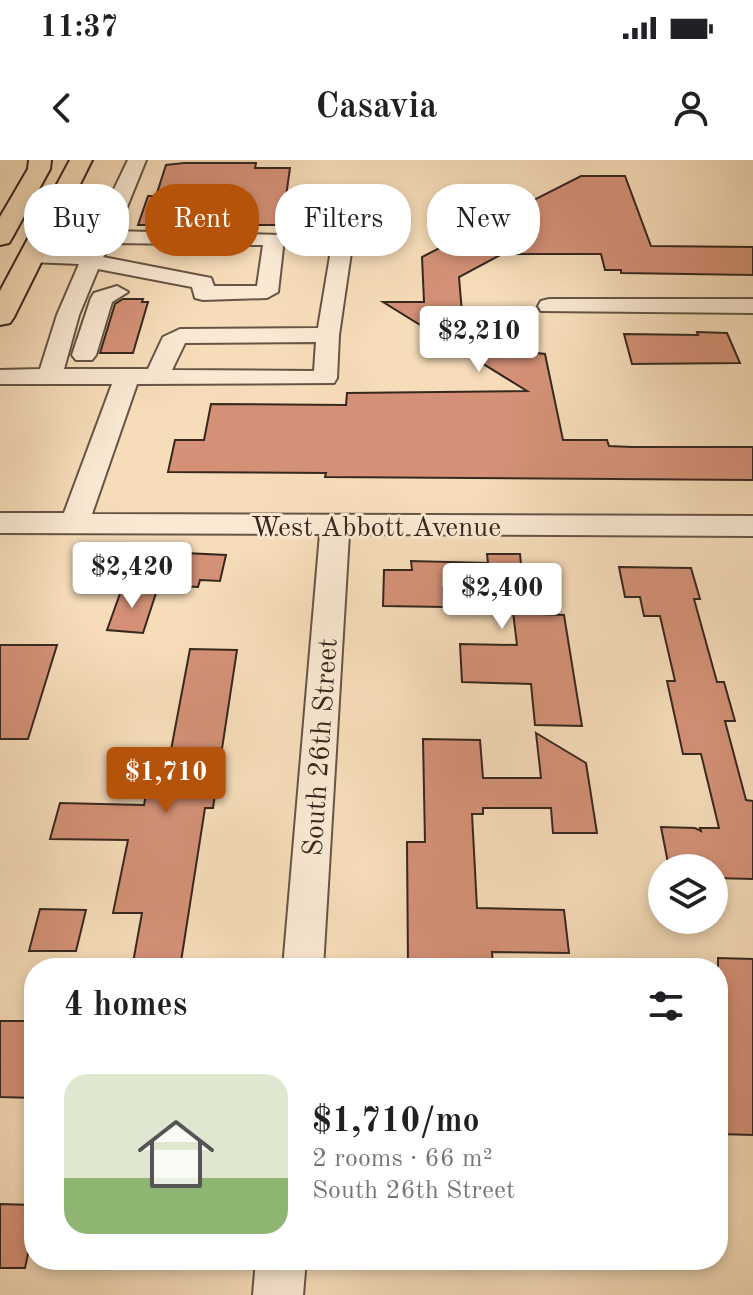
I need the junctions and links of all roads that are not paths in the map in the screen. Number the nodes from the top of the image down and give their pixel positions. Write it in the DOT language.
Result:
graph roads {
  1 [pos="40,160"];
  2 [pos="81,160"];
  3 [pos="137,160"];
  4 [pos="68,184"];
  5 [pos="127,184"];
  6 [pos="0,238"];
  7 [pos="145,239"];
  8 [pos="259,239"];
  9 [pos="31,256"];
  10 [pos="74,256"];
  11 [pos="151,256"];
  12 [pos="340,256"];
  13 [pos="91,261"];
  14 [pos="127,269"];
  15 [pos="117,292"];
  16 [pos="203,293"];
  17 [pos="549,306"];
  18 [pos="753,306"];
  19 [pos="0,317"];
  20 [pos="328,335"];
  21 [pos="84,355"];
  22 [pos="50,376"];
  23 [pos="0,377"];
  24 [pos="127,377"];
  25 [pos="157,377"];
  26 [pos="0,523"];
  27 [pos="74,524"];
  28 [pos="335,526"];
  29 [pos="752,529"];
  30 [pos="304,958"];
  31 [pos="280,1270"];
  32 [pos="278,1295"];
  1 -- 6 [label="main road"];
  2 -- 4 [label="main road"];
  3 -- 5 [label="street"];
  7 -- 13 [label="street"];
  8 -- 16 [label="street"];
  9 -- 19 [label="main road"];
  10 -- 13 [label="street"];
  11 -- 14 [label="street"];
  12 -- 20 [label="street"];
  13 -- 14 [label="street"];
  13 -- 22 [label="street"];
  14 -- 15 [label="street"];
  14 -- 16 [label="street"];
  15 -- 16 [label="street"];
  15 -- 21 [label="street"];
  17 -- 18 [label="street"];
  20 -- 25 [label="street"];
  20 -- 25 [label="street"];
  22 -- 23 [label="street"];
  22 -- 24 [label="street"];
  24 -- 25 [label="street"];
  24 -- 27 [label="street"];
  26 -- 27 [label="street, West Abbott Avenue"];
  27 -- 28 [label="street, West Abbott Avenue"];
  28 -- 29 [label="street, West Abbott Avenue"];
  28 -- 30 [label="street, South 26th Street"];
  31 -- 32 [label="street"];
}
